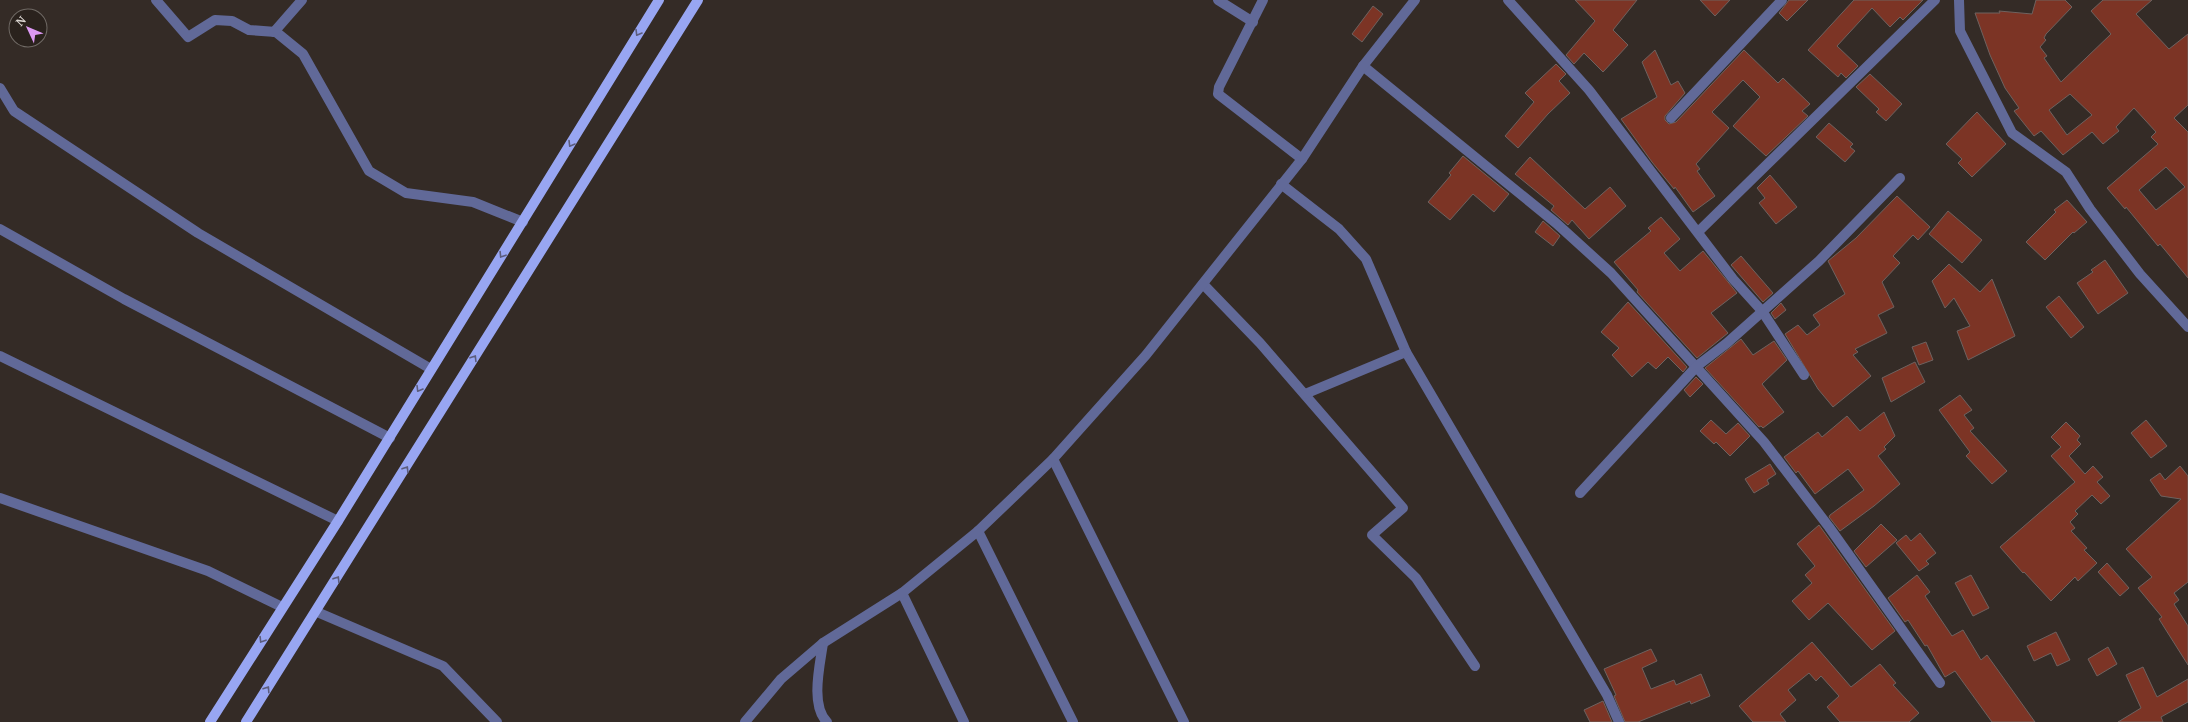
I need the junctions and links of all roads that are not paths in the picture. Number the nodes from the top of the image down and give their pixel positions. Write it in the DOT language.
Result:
graph roads {
  1 [pos="156,0"];
  2 [pos="302,0"];
  3 [pos="659,0"];
  4 [pos="698,0"];
  5 [pos="1218,0"];
  6 [pos="1264,0"];
  7 [pos="1415,0"];
  8 [pos="1508,0"];
  9 [pos="1782,0"];
  10 [pos="1934,0"];
  11 [pos="1959,0"];
  12 [pos="1253,22"];
  13 [pos="274,32"];
  14 [pos="1363,66"];
  15 [pos="0,88"];
  16 [pos="1671,118"];
  17 [pos="1302,159"];
  18 [pos="1900,178"];
  19 [pos="1282,184"];
  20 [pos="523,222"];
  21 [pos="0,229"];
  22 [pos="1698,232"];
  23 [pos="1203,284"];
  24 [pos="1762,311"];
  25 [pos="2188,327"];
  26 [pos="1406,352"];
  27 [pos="0,356"];
  28 [pos="1696,366"];
  29 [pos="431,369"];
  30 [pos="1804,375"];
  31 [pos="1305,394"];
  32 [pos="390,438"];
  33 [pos="1053,459"];
  34 [pos="1580,493"];
  35 [pos="0,498"];
  36 [pos="338,522"];
  37 [pos="978,531"];
  38 [pos="902,593"];
  39 [pos="282,607"];
  40 [pos="317,612"];
  41 [pos="823,643"];
  42 [pos="1475,666"];
  43 [pos="1940,683"];
  44 [pos="210,722"];
  45 [pos="246,722"];
  46 [pos="497,722"];
  47 [pos="745,722"];
  48 [pos="827,722"];
  49 [pos="964,722"];
  50 [pos="1074,722"];
  51 [pos="1184,722"];
  52 [pos="1619,722"];
  1 -- 13 [label="street"];
  2 -- 13 [label="street"];
  3 -- 20 [label="main road, one-way"];
  40 -- 4 [label="main road, one-way"];
  5 -- 12 [label="street"];
  6 -- 12 [label="street"];
  7 -- 14 [label="street"];
  8 -- 22 [label="street"];
  9 -- 16 [label="street"];
  10 -- 22 [label="street"];
  11 -- 25 [label="street"];
  12 -- 17 [label="street"];
  13 -- 20 [label="street"];
  14 -- 17 [label="street"];
  14 -- 28 [label="street"];
  15 -- 29 [label="street"];
  17 -- 19 [label="street"];
  18 -- 24 [label="street"];
  19 -- 23 [label="street"];
  19 -- 26 [label="street"];
  20 -- 29 [label="main road, one-way"];
  21 -- 32 [label="street"];
  22 -- 24 [label="street"];
  23 -- 31 [label="street"];
  23 -- 33 [label="street"];
  24 -- 28 [label="street"];
  24 -- 30 [label="street"];
  26 -- 31 [label="street"];
  26 -- 52 [label="street"];
  27 -- 36 [label="street"];
  28 -- 34 [label="street"];
  28 -- 43 [label="street"];
  29 -- 32 [label="main road, one-way"];
  31 -- 42 [label="street"];
  32 -- 36 [label="main road"];
  33 -- 37 [label="street"];
  33 -- 51 [label="street"];
  35 -- 39 [label="street"];
  36 -- 39 [label="main road"];
  37 -- 38 [label="street"];
  37 -- 50 [label="street"];
  38 -- 41 [label="street"];
  38 -- 49 [label="street"];
  39 -- 44 [label="main road, one-way"];
  45 -- 40 [label="main road, one-way"];
  40 -- 46 [label="street"];
  41 -- 47 [label="street"];
  41 -- 48 [label="street"];
}
